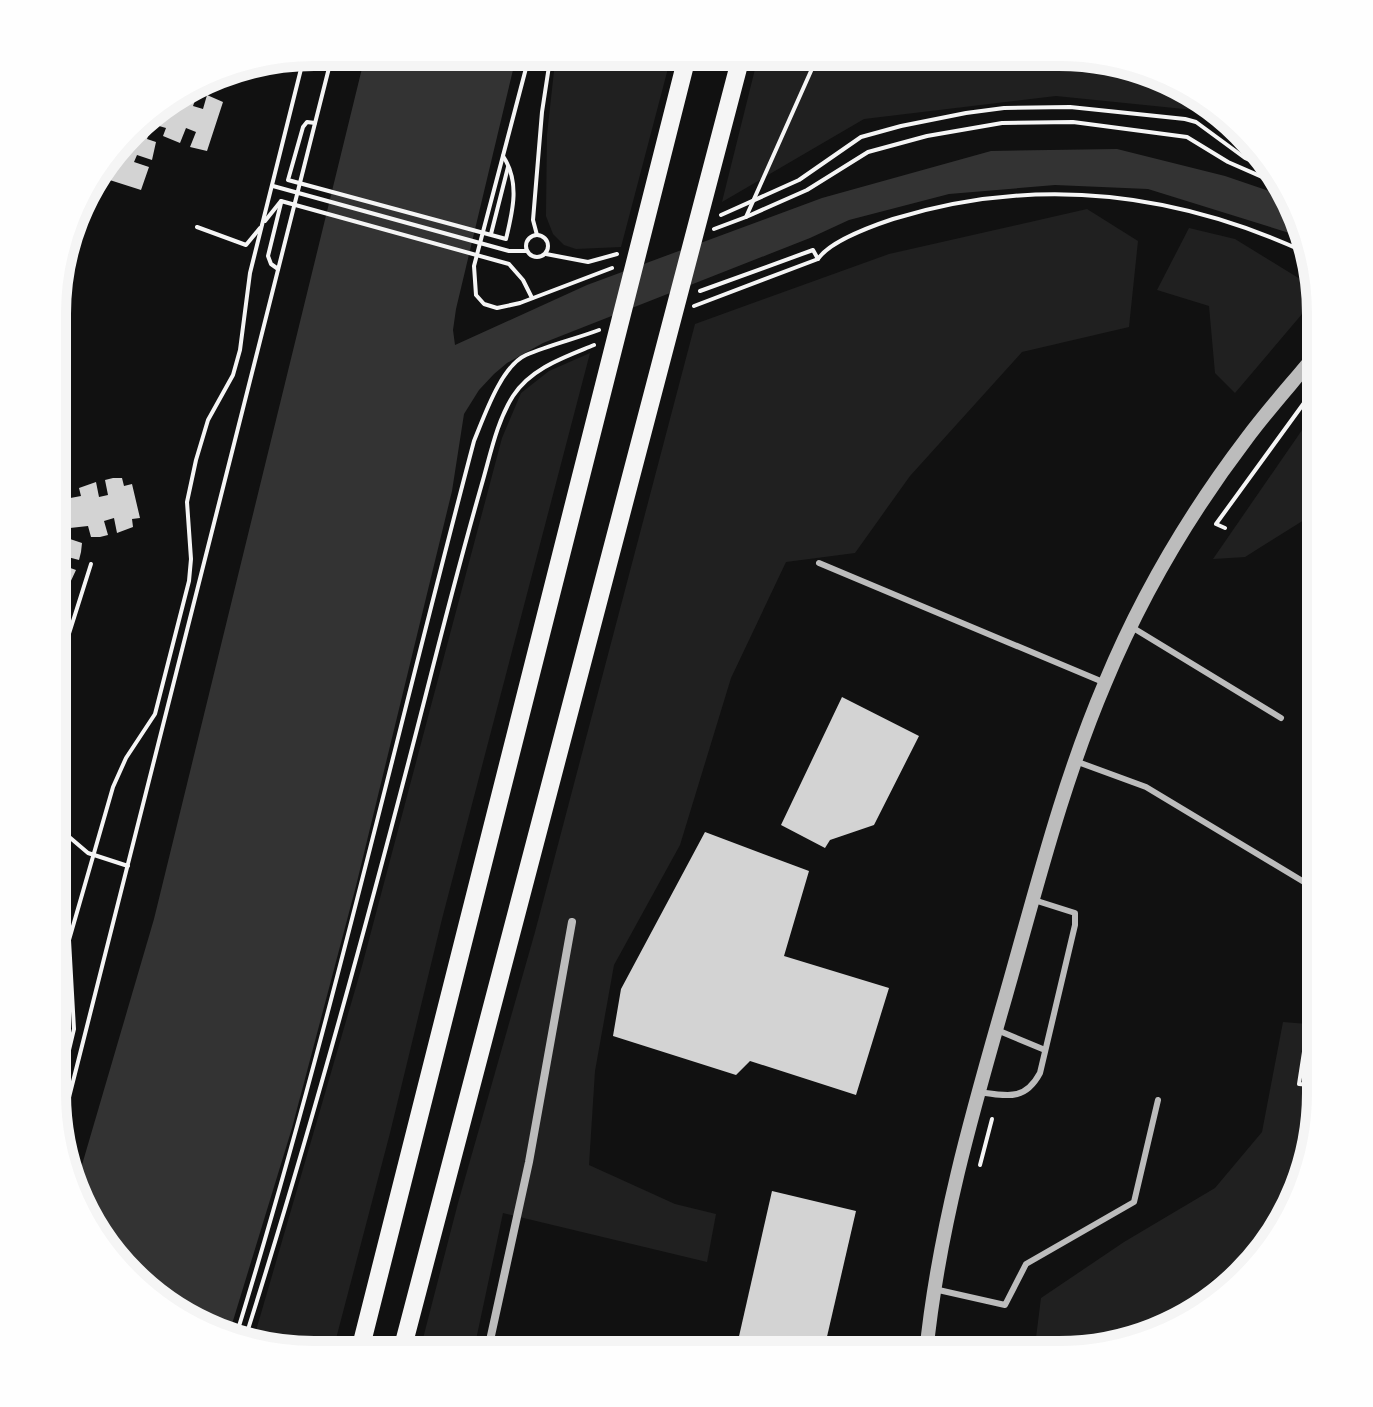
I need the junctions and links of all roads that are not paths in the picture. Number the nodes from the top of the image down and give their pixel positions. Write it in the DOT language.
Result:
graph roads {
  1 [pos="685,66"];
  2 [pos="739,66"];
  3 [pos="1306,366"];
  4 [pos="819,563"];
  5 [pos="1130,626"];
  6 [pos="1105,683"];
  7 [pos="1281,718"];
  8 [pos="1075,761"];
  9 [pos="1306,883"];
  10 [pos="1034,900"];
  11 [pos="572,922"];
  12 [pos="996,1029"];
  13 [pos="1045,1050"];
  14 [pos="979,1092"];
  15 [pos="1158,1100"];
  16 [pos="934,1289"];
  17 [pos="362,1340"];
  18 [pos="405,1340"];
  19 [pos="490,1340"];
  20 [pos="928,1340"];
  1 -- 17 [label="main road"];
  2 -- 18 [label="main road"];
  3 -- 5 [label="street"];
  4 -- 6 [label="lane"];
  5 -- 6 [label="street"];
  5 -- 7 [label="lane"];
  6 -- 8 [label="street"];
  8 -- 9 [label="lane"];
  8 -- 10 [label="street"];
  10 -- 12 [label="street"];
  10 -- 13 [label="lane"];
  11 -- 19 [label="street"];
  12 -- 13 [label="lane"];
  12 -- 14 [label="street"];
  13 -- 14 [label="lane"];
  14 -- 16 [label="street"];
  15 -- 16 [label="lane"];
  16 -- 20 [label="street"];
}
